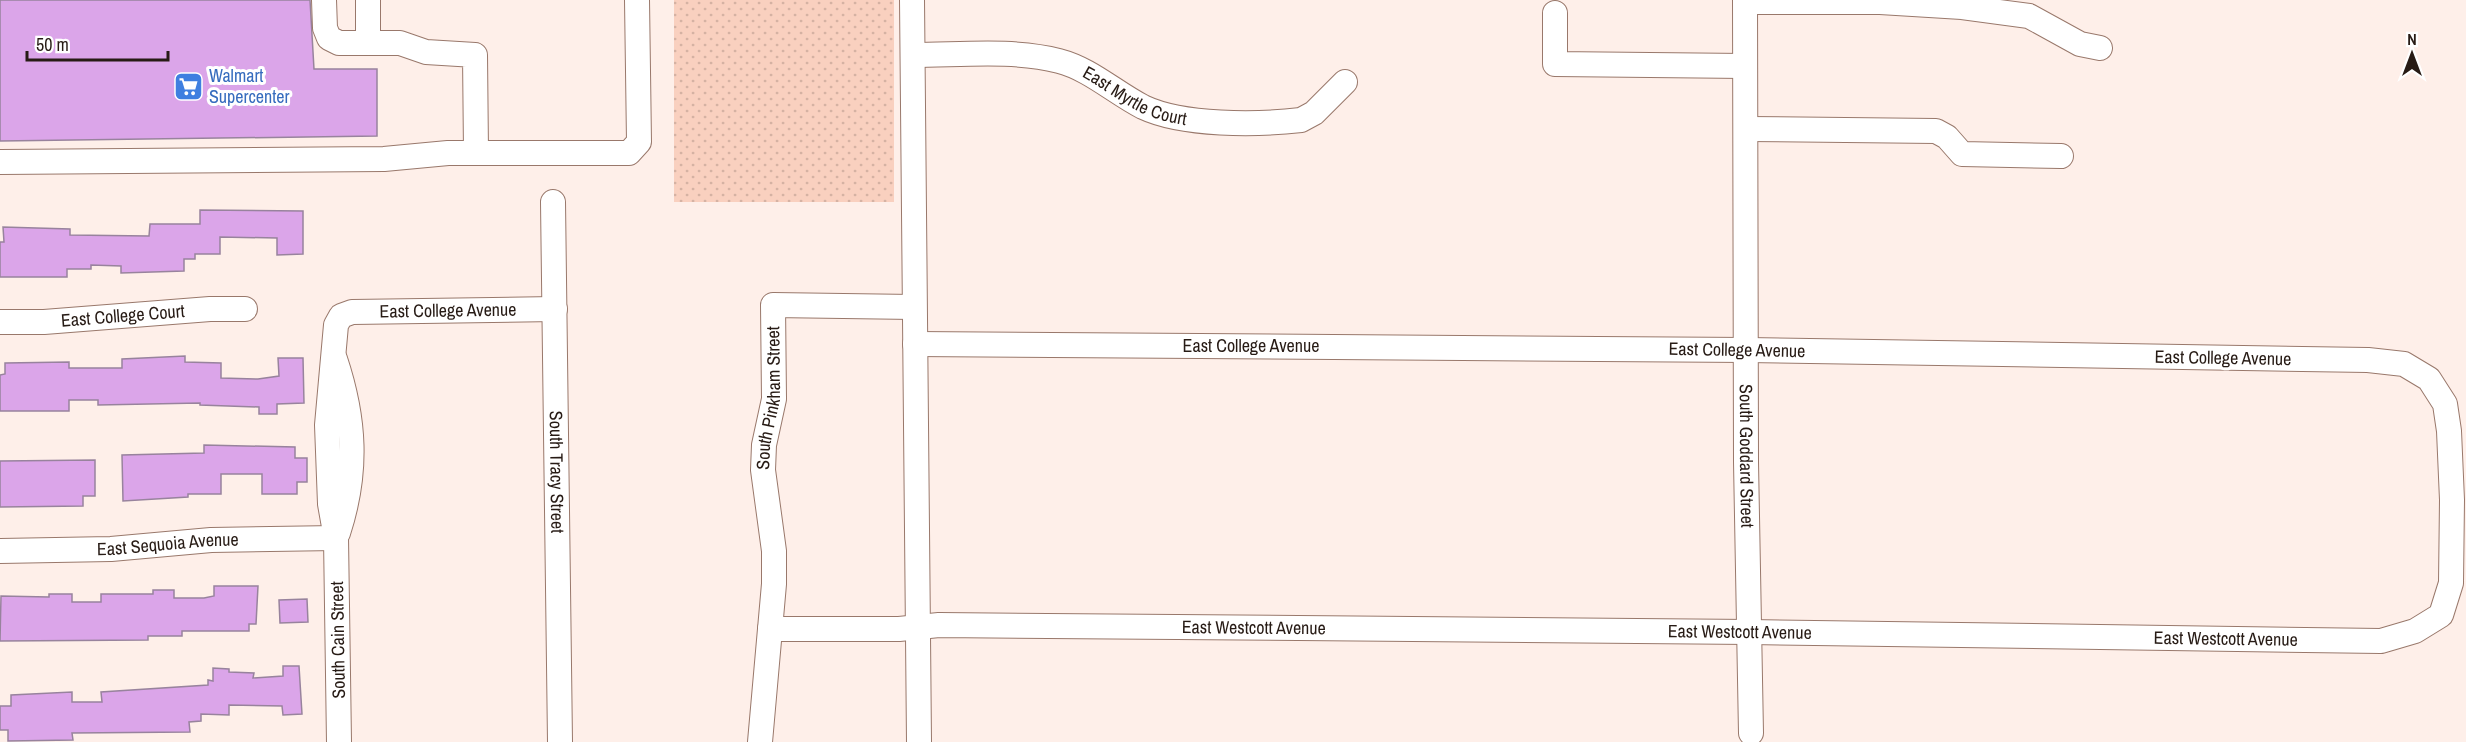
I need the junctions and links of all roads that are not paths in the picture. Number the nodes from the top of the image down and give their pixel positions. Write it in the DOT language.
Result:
graph roads {
  1 [pos="324,0"];
  2 [pos="368,0"];
  3 [pos="638,0"];
  4 [pos="912,0"];
  5 [pos="1745,1"];
  6 [pos="1555,13"];
  7 [pos="368,43"];
  8 [pos="2100,48"];
  9 [pos="913,55"];
  10 [pos="1745,66"];
  11 [pos="1346,82"];
  12 [pos="1746,129"];
  13 [pos="476,152"];
  14 [pos="2061,156"];
  15 [pos="0,162"];
  16 [pos="553,202"];
  17 [pos="914,307"];
  18 [pos="246,309"];
  19 [pos="555,309"];
  20 [pos="341,316"];
  21 [pos="0,322"];
  22 [pos="915,344"];
  23 [pos="1747,350"];
  24 [pos="2459,500"];
  25 [pos="336,538"];
  26 [pos="0,551"];
  27 [pos="918,627"];
  28 [pos="770,629"];
  29 [pos="1750,632"];
  30 [pos="1751,733"];
  31 [pos="339,742"];
  32 [pos="561,742"];
  33 [pos="760,742"];
  34 [pos="918,742"];
  1 -- 7 [label="street"];
  2 -- 7 [label="street"];
  3 -- 13 [label="street"];
  4 -- 9 [label="street"];
  5 -- 8 [label="street"];
  5 -- 10 [label="street, South Goddard Street"];
  6 -- 10 [label="street"];
  7 -- 13 [label="street"];
  9 -- 11 [label="street, East Myrtle Court"];
  9 -- 17 [label="street"];
  10 -- 12 [label="street, South Goddard Street"];
  12 -- 14 [label="street"];
  12 -- 23 [label="street, South Goddard Street"];
  13 -- 15 [label="street"];
  16 -- 19 [label="street, South Tracy Street"];
  17 -- 22 [label="street"];
  17 -- 28 [label="street, South Pinkham Street"];
  18 -- 21 [label="street, East College Court"];
  19 -- 20 [label="street, East College Avenue"];
  19 -- 32 [label="street, South Tracy Street"];
  20 -- 25 [label="street, South Cain Street"];
  22 -- 23 [label="street, East College Avenue"];
  22 -- 27 [label="street"];
  23 -- 24 [label="street, East College Avenue"];
  23 -- 29 [label="street, South Goddard Street"];
  24 -- 29 [label="street, East Westcott Avenue"];
  25 -- 26 [label="street, East Sequoia Avenue"];
  25 -- 31 [label="street, South Cain Street"];
  27 -- 28 [label="street"];
  27 -- 29 [label="street, East Westcott Avenue"];
  27 -- 34 [label="street"];
  28 -- 33 [label="street, South Pinkham Street"];
  29 -- 30 [label="street, South Goddard Street"];
}
